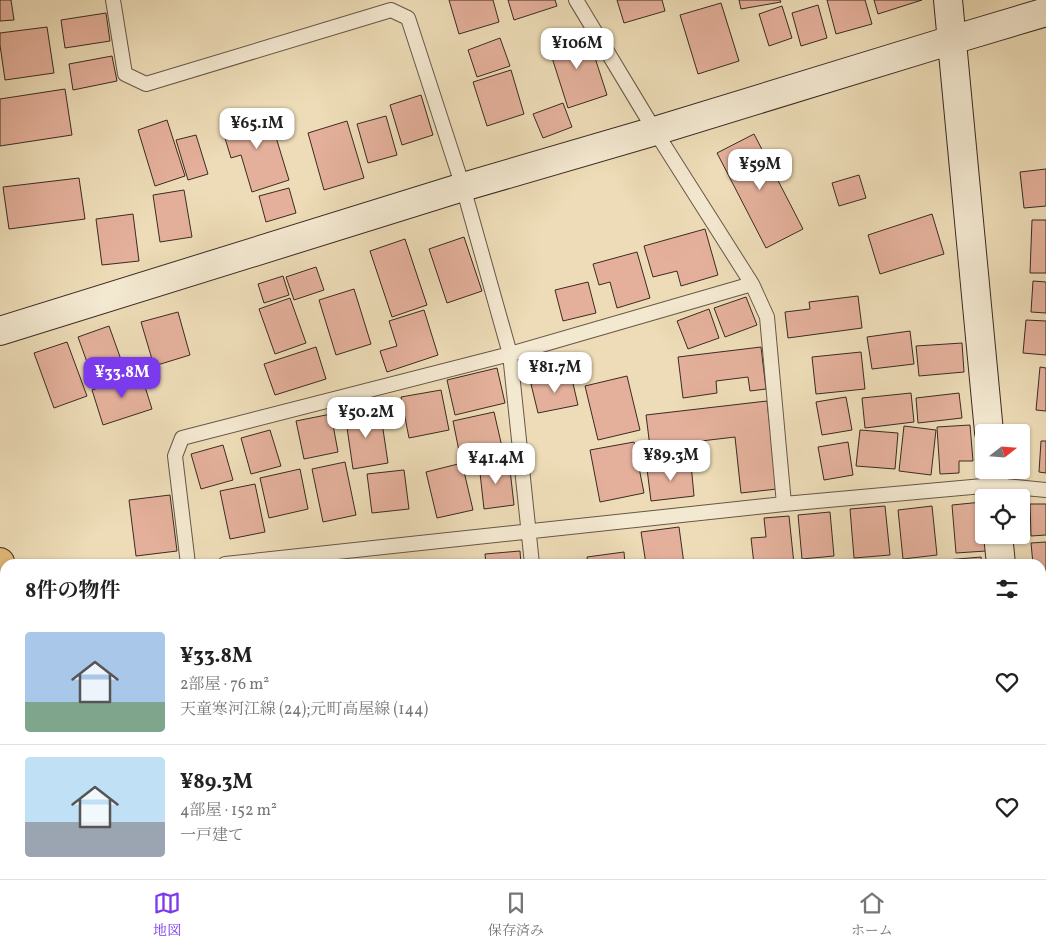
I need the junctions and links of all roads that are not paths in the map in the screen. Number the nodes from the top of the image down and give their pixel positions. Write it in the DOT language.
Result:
graph roads {
  1 [pos="114,0"];
  2 [pos="576,0"];
  3 [pos="948,0"];
  4 [pos="1046,12"];
  5 [pos="952,40"];
  6 [pos="655,131"];
  7 [pos="463,187"];
  8 [pos="752,284"];
  9 [pos="0,331"];
  10 [pos="510,354"];
  11 [pos="988,424"];
  12 [pos="994,484"];
  13 [pos="1046,490"];
  14 [pos="784,504"];
  15 [pos="530,532"];
  16 [pos="999,544"];
  17 [pos="187,559"];
  18 [pos="273,559"];
  19 [pos="532,559"];
  20 [pos="1000,559"];
  1 -- 7 [label="lane"];
  2 -- 6 [label="lane"];
  3 -- 5 [label="street"];
  4 -- 5 [label="street"];
  5 -- 6 [label="street"];
  5 -- 11 [label="street"];
  6 -- 7 [label="street"];
  6 -- 8 [label="lane"];
  7 -- 9 [label="street"];
  7 -- 10 [label="lane"];
  8 -- 10 [label="lane"];
  8 -- 14 [label="lane"];
  10 -- 15 [label="lane"];
  10 -- 17 [label="lane"];
  12 -- 13 [label="lane"];
  12 -- 14 [label="lane"];
  14 -- 15 [label="lane"];
  15 -- 18 [label="lane"];
  15 -- 19 [label="lane"];
  16 -- 20 [label="street"];
}
